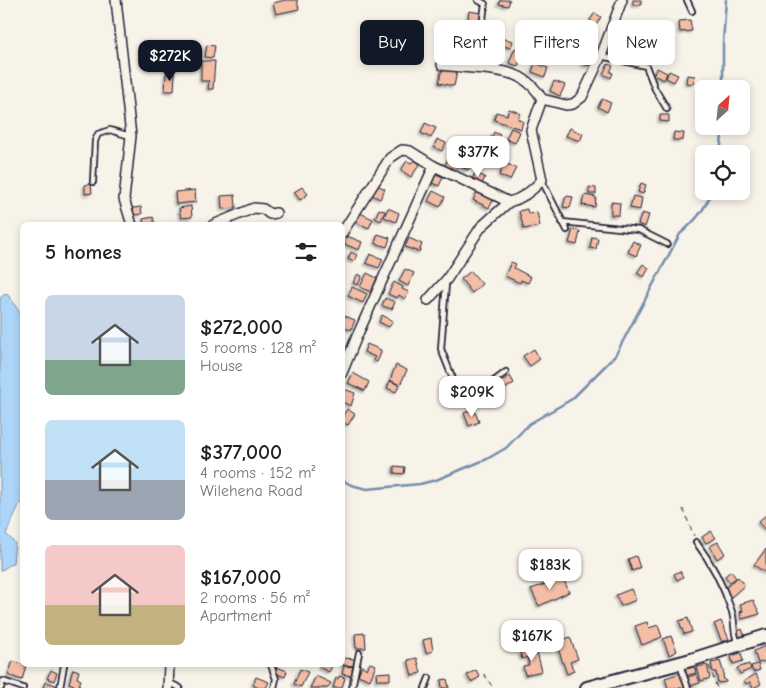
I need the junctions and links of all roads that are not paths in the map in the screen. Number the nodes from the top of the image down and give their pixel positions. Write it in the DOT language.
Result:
graph roads {
  1 [pos="116,0"];
  2 [pos="478,0"];
  3 [pos="622,0"];
  4 [pos="687,0"];
  5 [pos="692,11"];
  6 [pos="601,56"];
  7 [pos="442,65"];
  8 [pos="503,72"];
  9 [pos="542,99"];
  10 [pos="667,109"];
  11 [pos="131,136"];
  12 [pos="434,166"];
  13 [pos="542,180"];
  14 [pos="93,182"];
  15 [pos="509,202"];
  16 [pos="276,212"];
  17 [pos="131,222"];
  18 [pos="220,222"];
  19 [pos="562,222"];
  20 [pos="345,229"];
  21 [pos="566,230"];
  22 [pos="667,244"];
  23 [pos="446,279"];
  24 [pos="428,300"];
  25 [pos="345,366"];
  26 [pos="506,372"];
  27 [pos="696,542"];
  28 [pos="766,637"];
  29 [pos="739,645"];
  30 [pos="360,653"];
  31 [pos="679,664"];
  32 [pos="64,667"];
  33 [pos="169,667"];
  34 [pos="272,667"];
  35 [pos="429,678"];
  36 [pos="168,685"];
  37 [pos="1,688"];
  38 [pos="23,688"];
  39 [pos="60,688"];
  40 [pos="180,688"];
  41 [pos="274,688"];
  42 [pos="352,688"];
  43 [pos="425,688"];
  44 [pos="587,688"];
  45 [pos="688,688"];
  1 -- 11 [label="street"];
  2 -- 8 [label="lane"];
  3 -- 6 [label="street"];
  4 -- 5 [label="lane"];
  6 -- 9 [label="street"];
  6 -- 10 [label="lane"];
  7 -- 8 [label="street"];
  8 -- 9 [label="street"];
  9 -- 13 [label="street"];
  11 -- 14 [label="lane"];
  11 -- 17 [label="street"];
  12 -- 15 [label="street"];
  12 -- 20 [label="street"];
  12 -- 25 [label="street"];
  13 -- 15 [label="street"];
  13 -- 19 [label="lane"];
  15 -- 23 [label="street"];
  16 -- 18 [label="street"];
  19 -- 21 [label="lane"];
  19 -- 22 [label="lane"];
  23 -- 24 [label="street"];
  23 -- 26 [label="lane"];
  27 -- 29 [label="lane"];
  28 -- 29 [label="main road"];
  29 -- 31 [label="main road"];
  30 -- 42 [label="lane"];
  31 -- 44 [label="main road"];
  31 -- 45 [label="lane"];
  32 -- 39 [label="lane"];
  33 -- 36 [label="street"];
  34 -- 41 [label="lane"];
  35 -- 43 [label="lane"];
  36 -- 40 [label="lane"];
  37 -- 38 [label="lane"];
}
